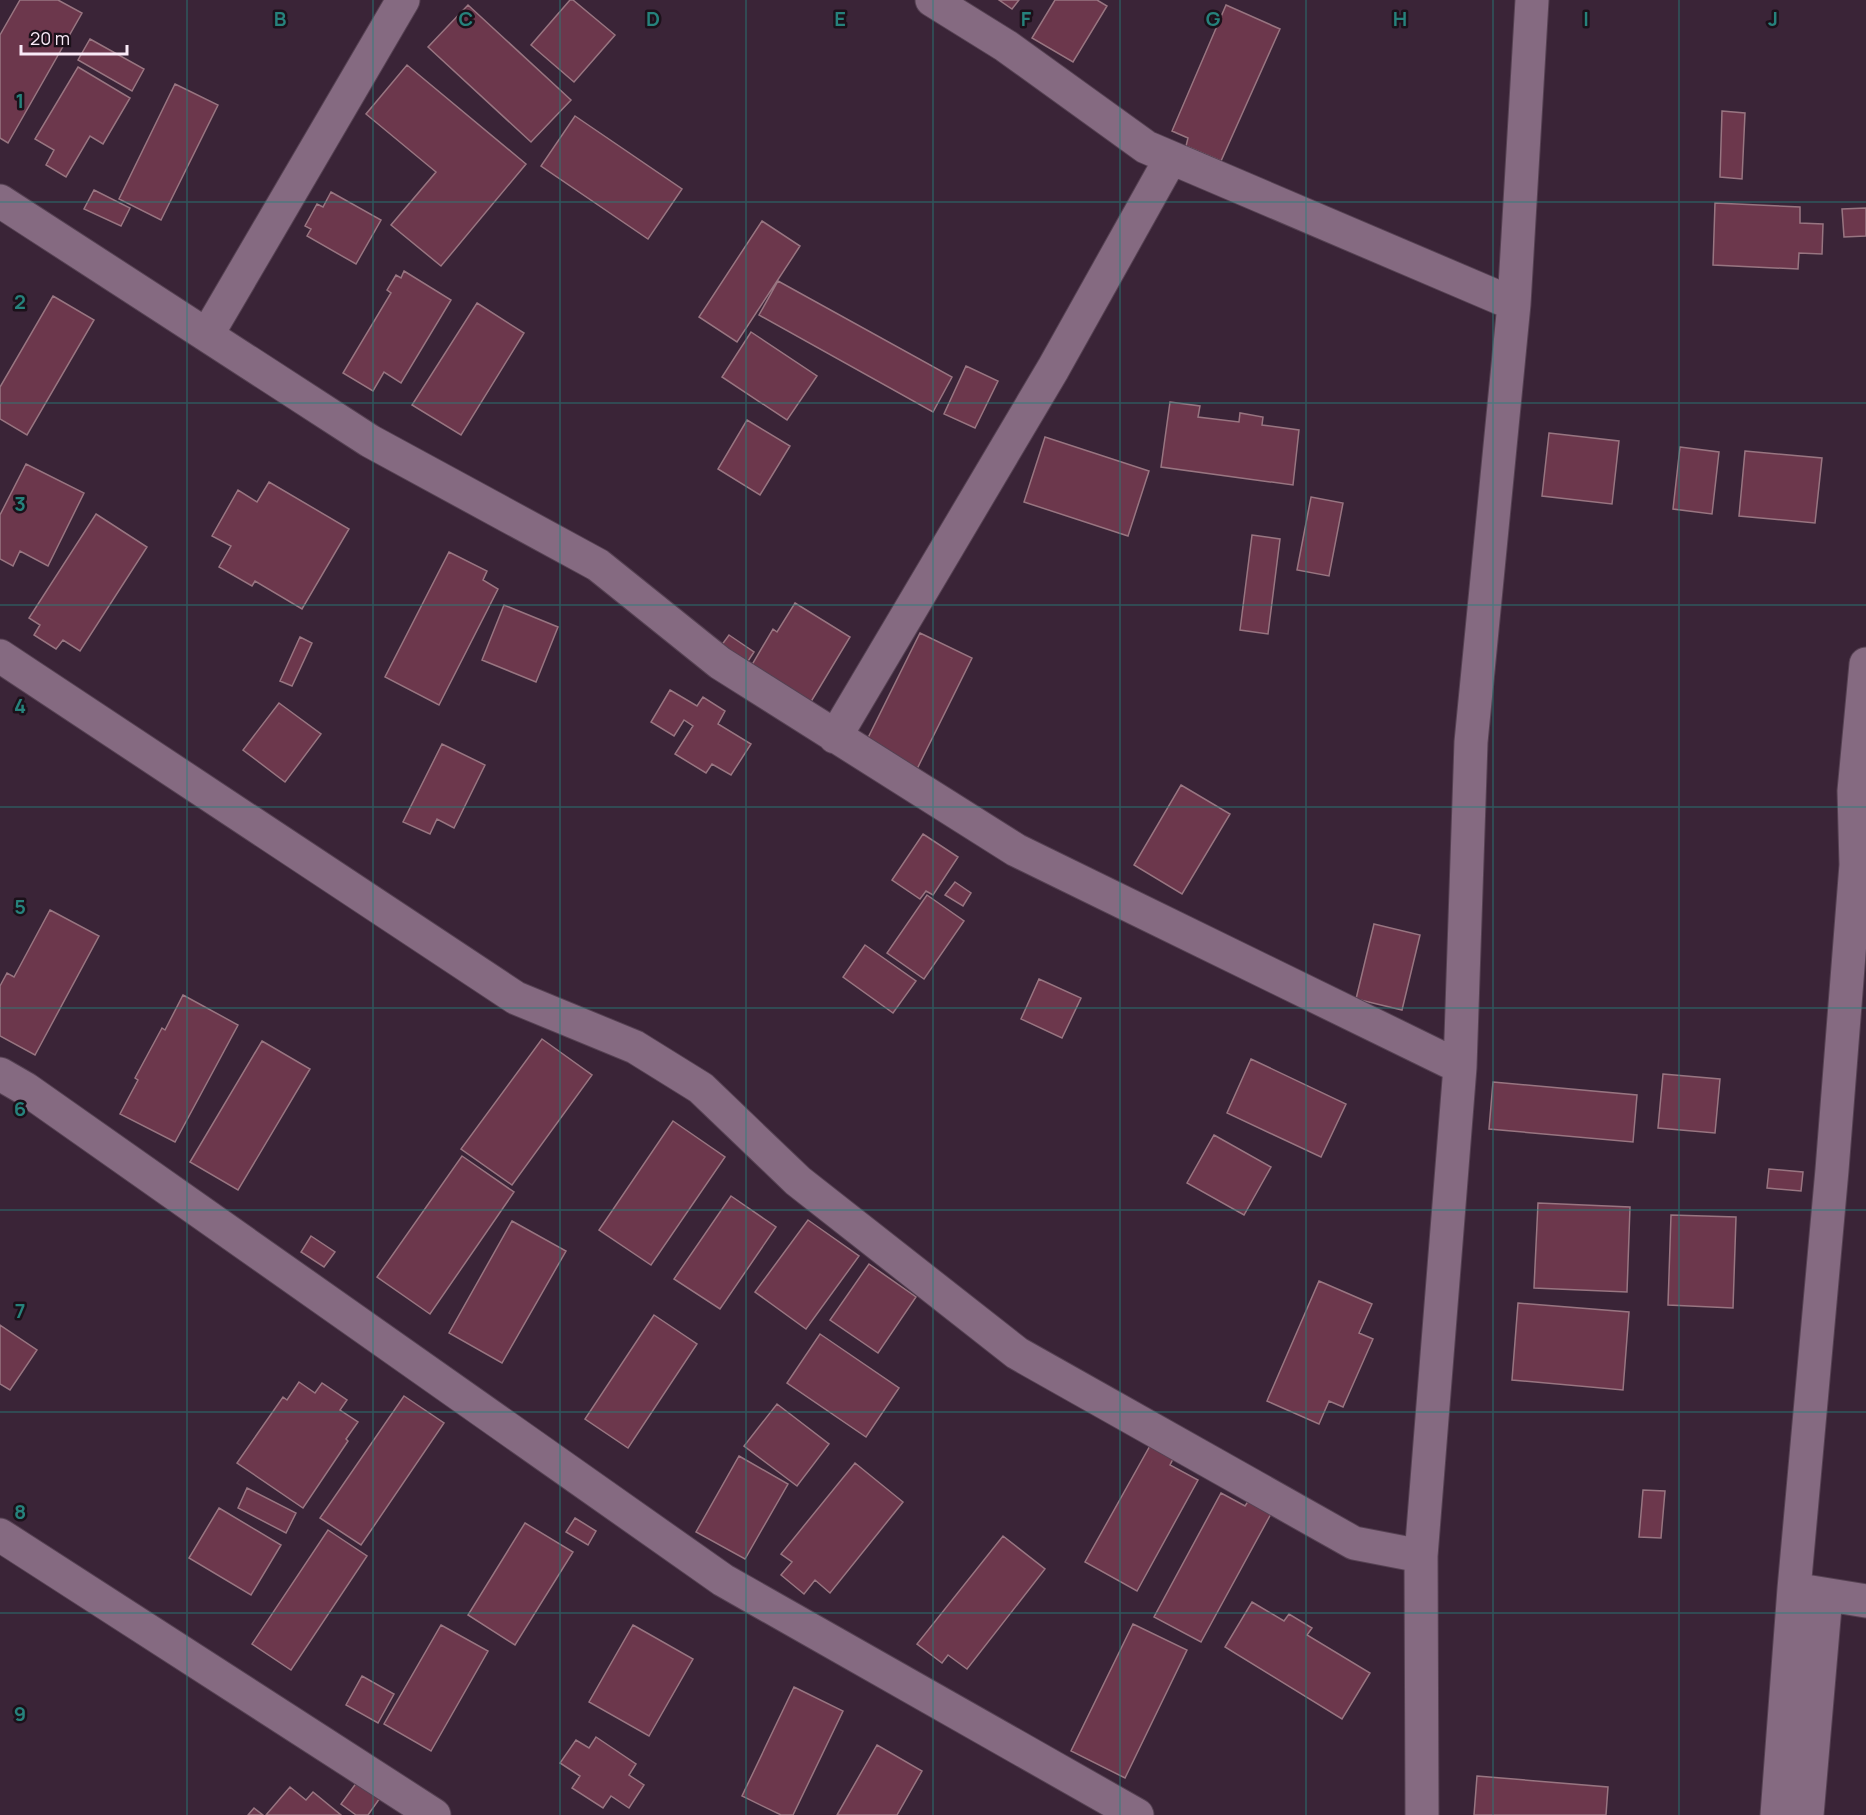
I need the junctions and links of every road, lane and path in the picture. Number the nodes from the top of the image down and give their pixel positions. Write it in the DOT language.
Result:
graph roads {
  1 [pos="403,0"];
  2 [pos="932,0"];
  3 [pos="1532,0"];
  4 [pos="1171,158"];
  5 [pos="0,201"];
  6 [pos="1514,304"];
  7 [pos="207,335"];
  8 [pos="0,656"];
  9 [pos="1866,664"];
  10 [pos="835,737"];
  11 [pos="1861,866"];
  12 [pos="1460,1067"];
  13 [pos="0,1074"];
  14 [pos="0,1535"];
  15 [pos="1421,1556"];
  16 [pos="1794,1589"];
  17 [pos="1826,1594"];
  18 [pos="1866,1601"];
  19 [pos="434,1815"];
  20 [pos="1137,1815"];
  21 [pos="1422,1815"];
  22 [pos="1777,1815"];
  23 [pos="1806,1815"];
  1 -- 7 [label="street"];
  2 -- 4 [label="street"];
  3 -- 6 [label="street"];
  4 -- 6 [label="street"];
  4 -- 10 [label="street"];
  5 -- 7 [label="street"];
  6 -- 12 [label="street"];
  7 -- 10 [label="street"];
  8 -- 15 [label="street"];
  9 -- 11 [label="street"];
  10 -- 12 [label="street"];
  11 -- 16 [label="street"];
  12 -- 15 [label="street"];
  13 -- 20 [label="street"];
  14 -- 19 [label="street"];
  15 -- 21 [label="street"];
  16 -- 17 [label="street"];
  16 -- 22 [label="street"];
  17 -- 18 [label="street"];
  17 -- 23 [label="street"];
}
